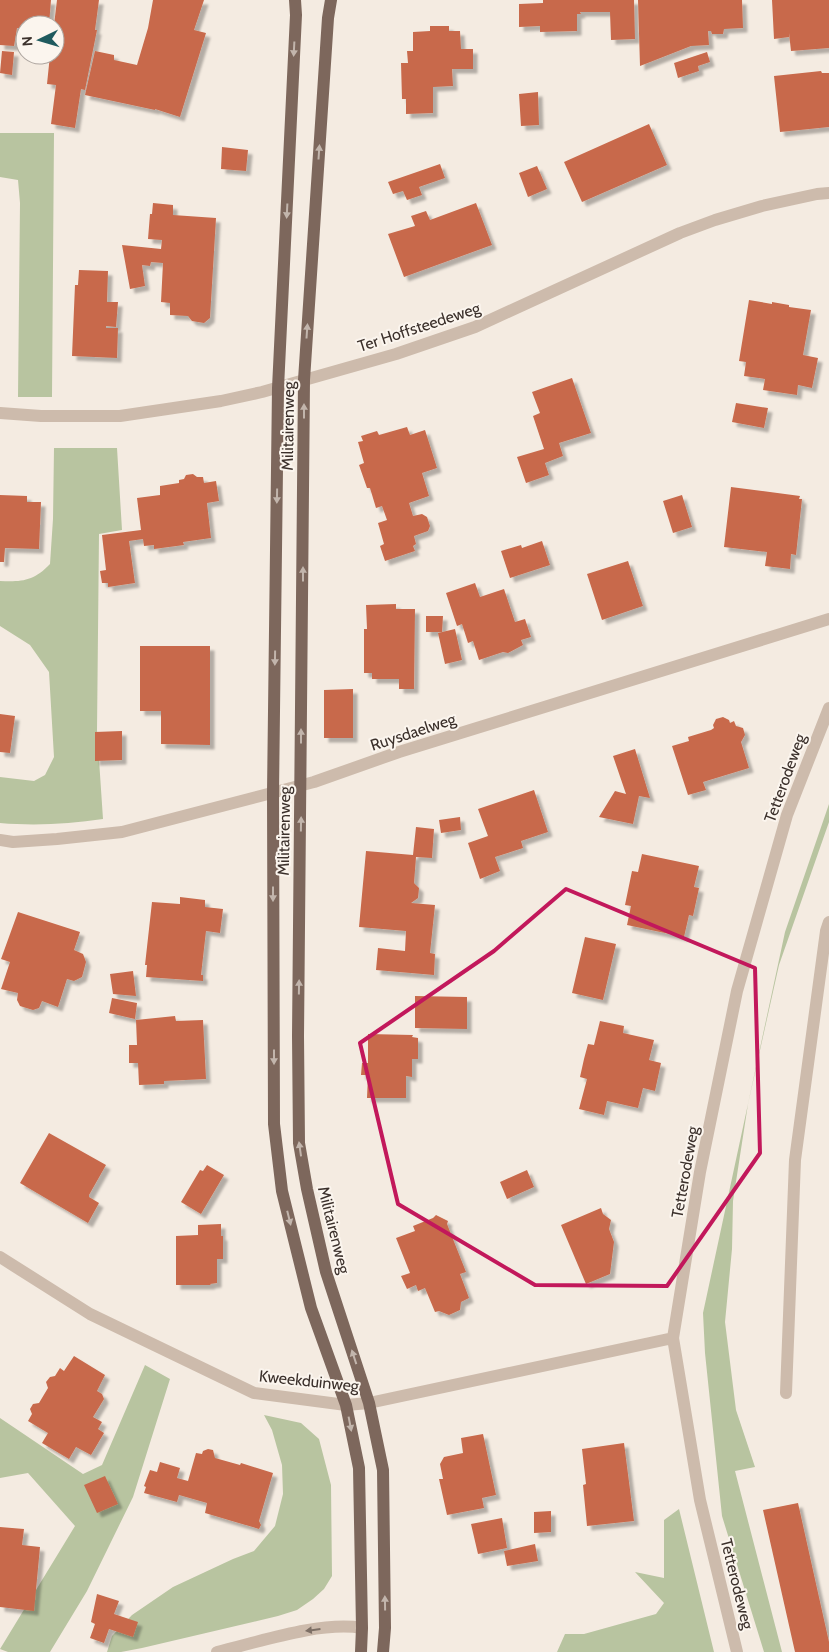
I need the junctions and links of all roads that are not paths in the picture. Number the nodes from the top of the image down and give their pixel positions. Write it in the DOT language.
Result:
graph roads {
  1 [pos="295,0"];
  2 [pos="331,0"];
  3 [pos="829,193"];
  4 [pos="304,380"];
  5 [pos="278,388"];
  6 [pos="0,413"];
  7 [pos="829,619"];
  8 [pos="829,708"];
  9 [pos="301,785"];
  10 [pos="273,793"];
  11 [pos="0,840"];
  12 [pos="829,922"];
  13 [pos="0,1257"];
  14 [pos="673,1338"];
  15 [pos="786,1393"];
  16 [pos="369,1403"];
  17 [pos="346,1405"];
  18 [pos="362,1628"];
  19 [pos="217,1652"];
  20 [pos="361,1652"];
  21 [pos="383,1652"];
  22 [pos="737,1652"];
  1 -- 5 [label="main road, Militairenweg, one-way"];
  4 -- 2 [label="main road, Militairenweg, one-way"];
  3 -- 4 [label="street, Ter Hoffsteedeweg"];
  4 -- 5 [label="street, Ter Hoffsteedeweg"];
  9 -- 4 [label="main road, Militairenweg, one-way"];
  5 -- 6 [label="street, Ter Hoffsteedeweg"];
  5 -- 10 [label="main road, Militairenweg, one-way"];
  7 -- 9 [label="street, Ruysdaelweg"];
  8 -- 14 [label="street, Tetterodeweg"];
  9 -- 10 [label="street, Ruysdaelweg"];
  16 -- 9 [label="main road, Militairenweg, one-way"];
  10 -- 11 [label="street, Ruysdaelweg"];
  10 -- 17 [label="main road, Militairenweg, one-way"];
  12 -- 15 [label="street"];
  13 -- 17 [label="street, Kweekduinweg"];
  14 -- 16 [label="street, Kweekduinweg"];
  14 -- 22 [label="street, Tetterodeweg"];
  16 -- 17 [label="street, Kweekduinweg"];
  21 -- 16 [label="main road, Militairenweg, one-way"];
  17 -- 18 [label="main road, Militairenweg, one-way"];
  18 -- 19 [label="street, one-way"];
  18 -- 20 [label="main road, Militairenweg"];
}
